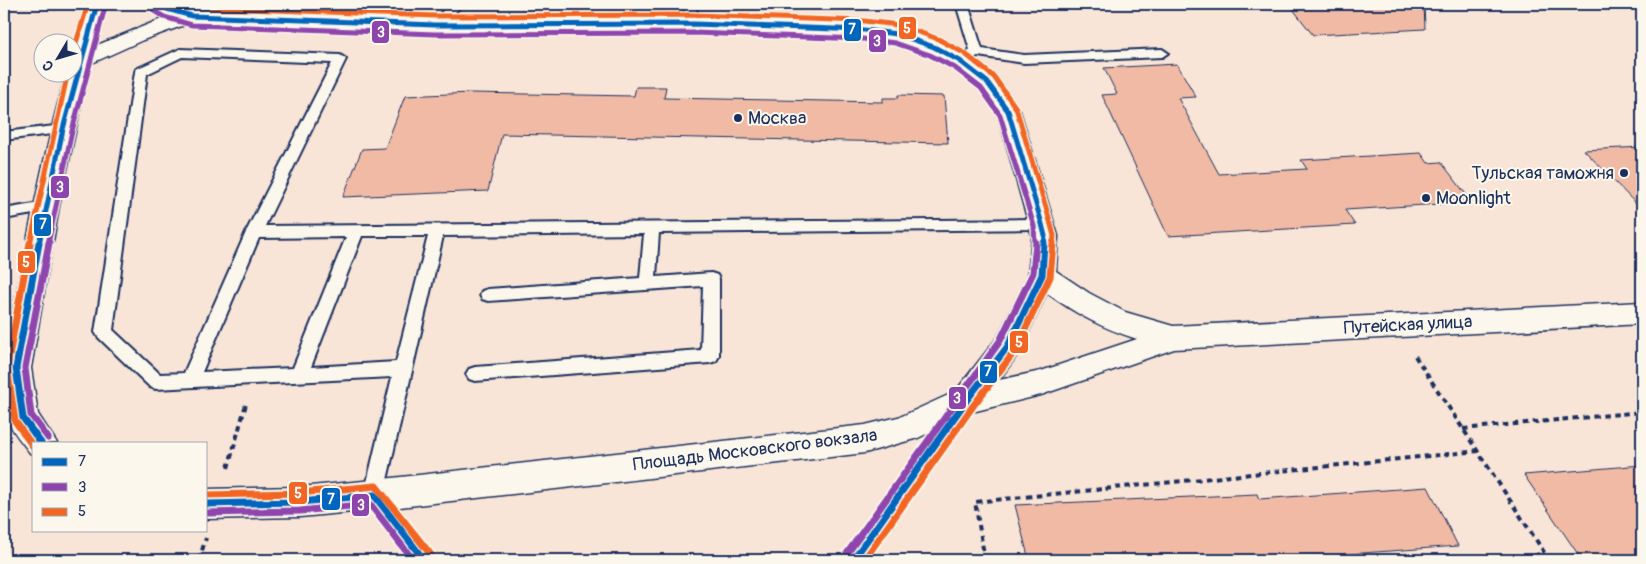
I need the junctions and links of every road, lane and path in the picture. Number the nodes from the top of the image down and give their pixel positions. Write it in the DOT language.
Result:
graph roads {
  1 [pos="97,4"];
  2 [pos="159,4"];
  3 [pos="457,4"];
  4 [pos="962,4"];
  5 [pos="692,14"];
  6 [pos="192,16"];
  7 [pos="435,25"];
  8 [pos="82,54"];
  9 [pos="1162,54"];
  10 [pos="968,56"];
  11 [pos="82,60"];
  12 [pos="75,82"];
  13 [pos="64,129"];
  14 [pos="4,136"];
  15 [pos="46,207"];
  16 [pos="4,214"];
  17 [pos="1042,224"];
  18 [pos="652,228"];
  19 [pos="437,230"];
  20 [pos="356,231"];
  21 [pos="254,232"];
  22 [pos="1042,275"];
  23 [pos="648,282"];
  24 [pos="488,295"];
  25 [pos="1642,313"];
  26 [pos="1394,325"];
  27 [pos="1173,338"];
  28 [pos="403,370"];
  29 [pos="475,374"];
  30 [pos="299,375"];
  31 [pos="190,380"];
  32 [pos="966,401"];
  33 [pos="1642,412"];
  34 [pos="1463,429"];
  35 [pos="40,442"];
  36 [pos="1478,451"];
  37 [pos="374,495"];
  38 [pos="208,504"];
  39 [pos="1544,552"];
  40 [pos="424,560"];
  41 [pos="853,560"];
  42 [pos="985,560"];
  43 [pos="1525,560"];
  44 [pos="1553,560"];
  1 -- 8 [label="street"];
  2 -- 6 [label="street"];
  3 -- 7 [label="lane"];
  4 -- 10 [label="lane"];
  5 -- 7 [label="street"];
  5 -- 10 [label="street"];
  6 -- 7 [label="street"];
  6 -- 11 [label="street"];
  9 -- 10 [label="lane"];
  10 -- 17 [label="street"];
  12 -- 13 [label="street"];
  13 -- 14 [label="lane"];
  13 -- 15 [label="street"];
  15 -- 16 [label="lane"];
  15 -- 35 [label="street"];
  17 -- 18 [label="lane"];
  17 -- 22 [label="street"];
  18 -- 19 [label="lane"];
  18 -- 23 [label="lane"];
  19 -- 20 [label="lane"];
  19 -- 28 [label="lane"];
  20 -- 21 [label="lane"];
  20 -- 30 [label="lane"];
  21 -- 31 [label="lane"];
  21 -- 31 [label="lane"];
  22 -- 27 [label="street"];
  22 -- 32 [label="street"];
  23 -- 24 [label="lane"];
  23 -- 29 [label="lane"];
  25 -- 26 [label="street, Путейская улица"];
  26 -- 27 [label="street, Путейская улица"];
  26 -- 34 [label="path"];
  27 -- 32 [label="street, Площадь Московского вокзала"];
  28 -- 30 [label="lane"];
  28 -- 37 [label="lane"];
  30 -- 31 [label="lane"];
  32 -- 37 [label="street, Площадь Московского вокзала"];
  32 -- 41 [label="lane"];
  33 -- 34 [label="path"];
  34 -- 36 [label="path"];
  36 -- 39 [label="path"];
  36 -- 42 [label="path"];
  37 -- 38 [label="street, Площадь Московского вокзала"];
  37 -- 40 [label="lane"];
  39 -- 43 [label="path"];
  39 -- 44 [label="path"];
}
